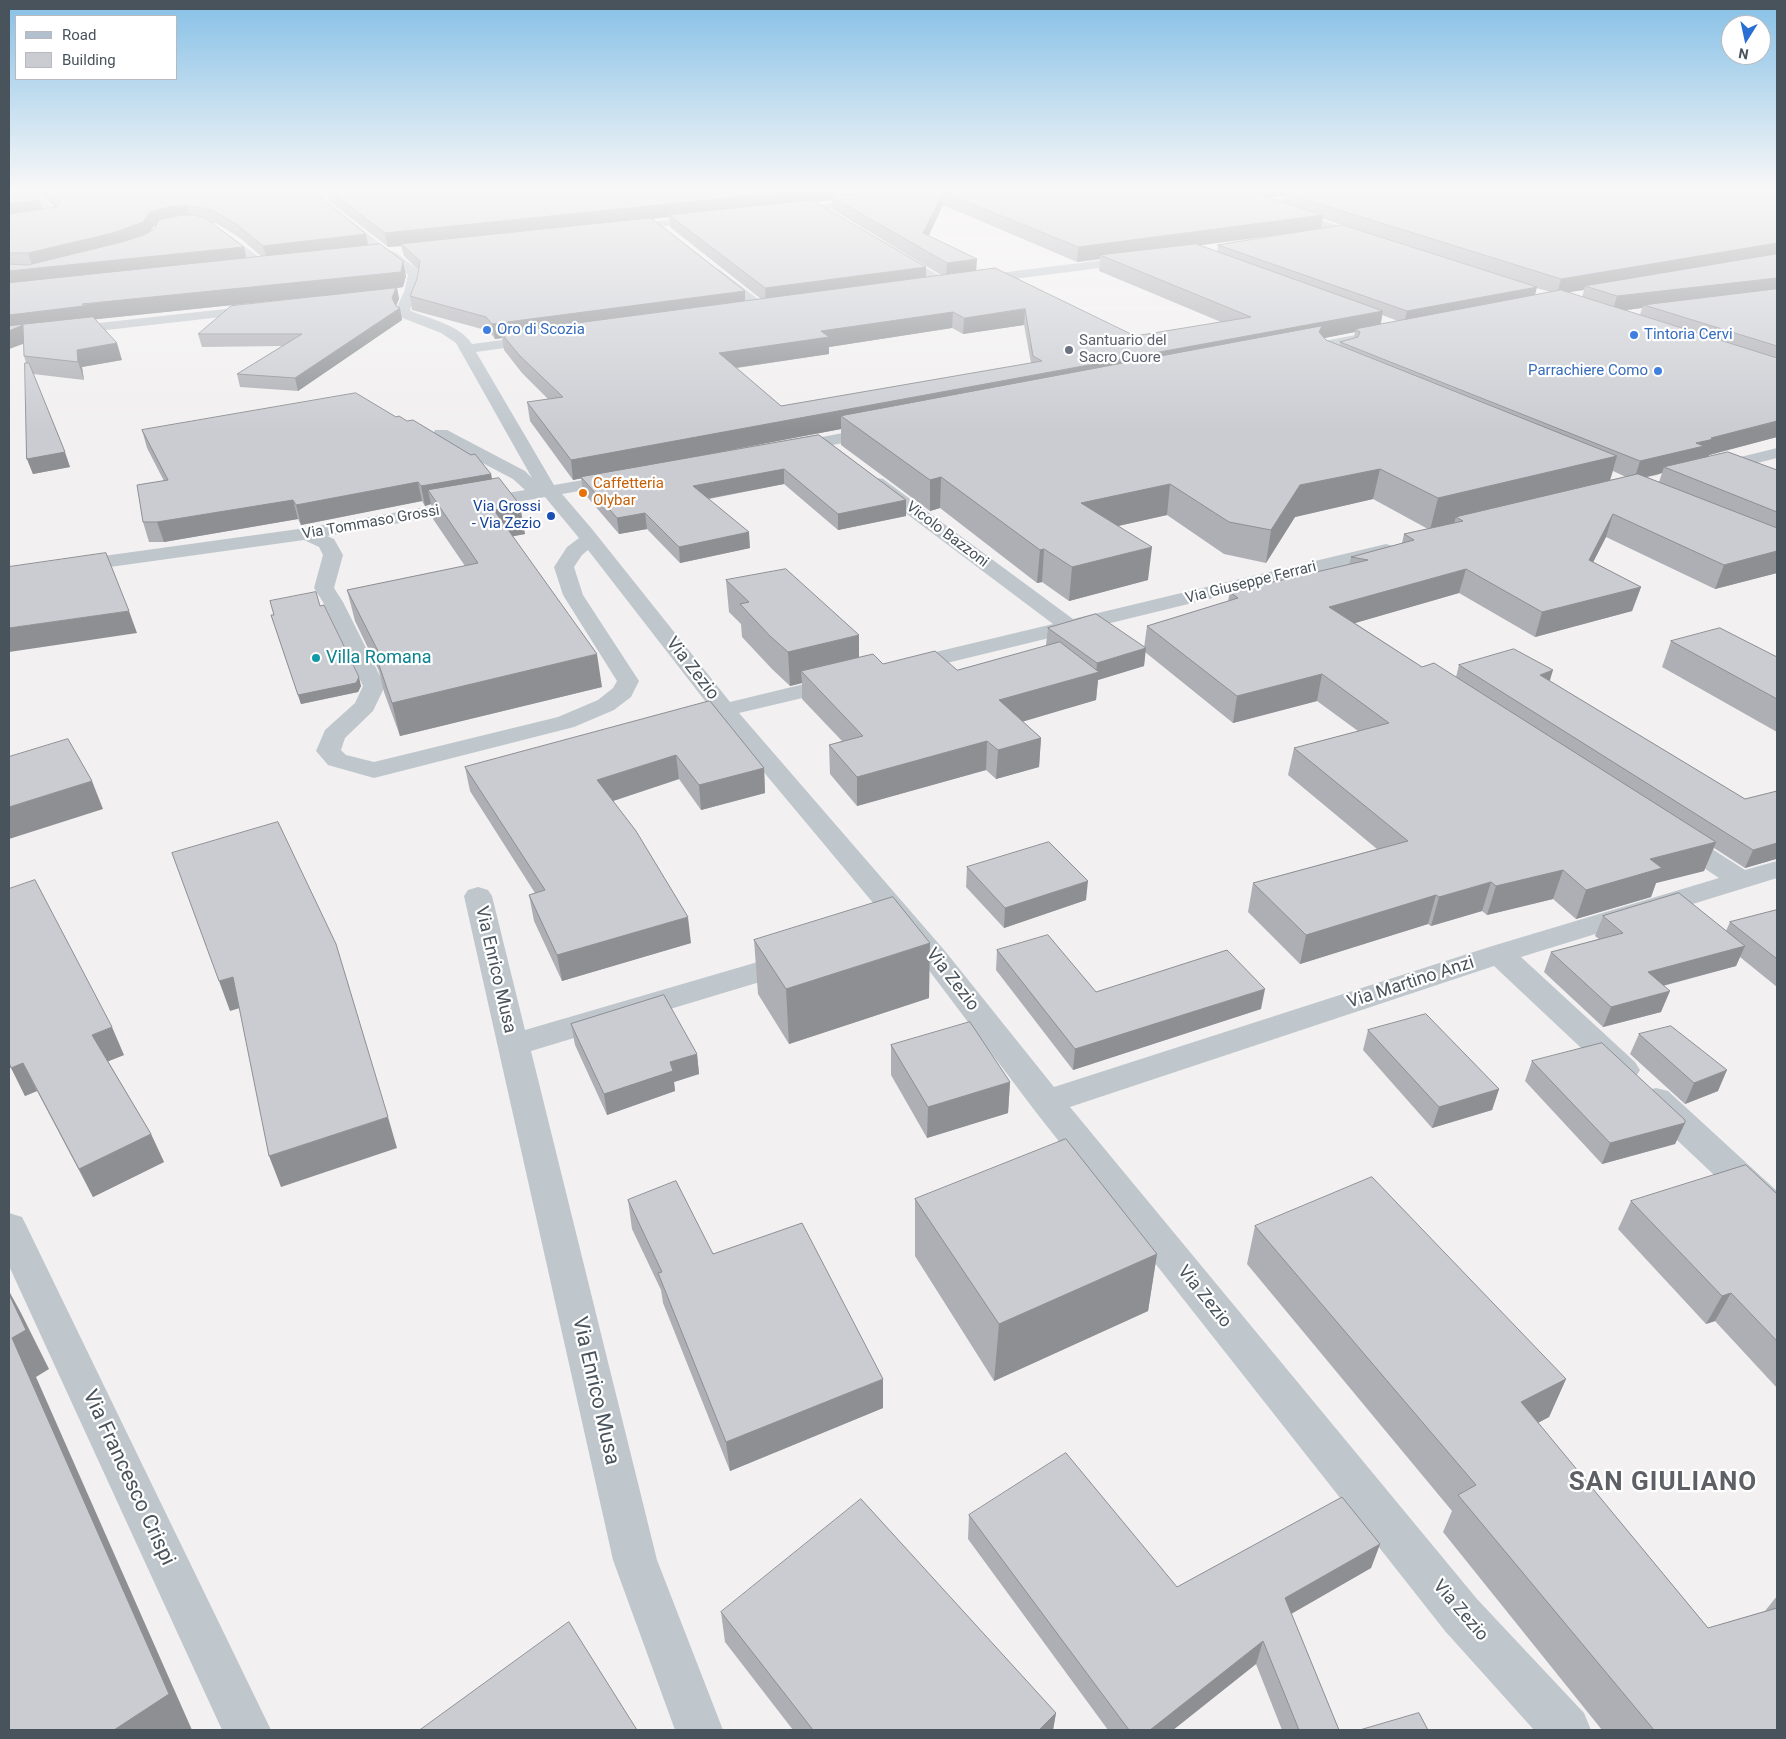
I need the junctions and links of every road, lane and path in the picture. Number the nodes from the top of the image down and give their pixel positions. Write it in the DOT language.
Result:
graph roads {
  1 [pos="409,269"];
  2 [pos="713,269"];
  3 [pos="926,269"];
  4 [pos="1065,269"];
  5 [pos="953,283"];
  6 [pos="925,286"];
  7 [pos="411,292"];
  8 [pos="395,294"];
  9 [pos="279,306"];
  10 [pos="743,312"];
  11 [pos="9,336"];
  12 [pos="556,337"];
  13 [pos="468,349"];
  14 [pos="1278,354"];
  15 [pos="1327,362"];
  16 [pos="890,428"];
  17 [pos="441,434"];
  18 [pos="824,442"];
  19 [pos="775,451"];
  20 [pos="1777,453"];
  21 [pos="846,460"];
  22 [pos="862,471"];
  23 [pos="1698,473"];
  24 [pos="631,477"];
  25 [pos="544,492"];
  26 [pos="306,534"];
  27 [pos="589,539"];
  28 [pos="1407,545"];
  29 [pos="9,575"];
  30 [pos="1070,627"];
  31 [pos="888,671"];
  32 [pos="859,678"];
  33 [pos="724,710"];
  34 [pos="1659,826"];
  35 [pos="1777,870"];
  36 [pos="1742,880"];
  37 [pos="478,896"];
  38 [pos="908,927"];
  39 [pos="880,936"];
  40 [pos="1499,954"];
  41 [pos="814,955"];
  42 [pos="513,1045"];
  43 [pos="1046,1102"];
  44 [pos="1777,1212"];
  45 [pos="9,1227"];
  46 [pos="247,1730"];
  47 [pos="699,1730"];
  48 [pos="1567,1730"];
  1 -- 7 [label="street, Via Zezio"];
  2 -- 10 [label="street"];
  3 -- 5 [label="street"];
  4 -- 5 [label="street"];
  5 -- 6 [label="street"];
  7 -- 8 [label="street"];
  7 -- 13 [label="street, Via Zezio"];
  9 -- 11 [label="street"];
  12 -- 13 [label="street"];
  13 -- 25 [label="street, Via Zezio"];
  14 -- 15 [label="street"];
  16 -- 18 [label="street"];
  17 -- 25 [label="street"];
  18 -- 19 [label="street"];
  18 -- 21 [label="street"];
  20 -- 23 [label="street"];
  22 -- 30 [label="street, Vicolo Bazzoni"];
  24 -- 25 [label="street, Via Tommaso Grossi"];
  25 -- 26 [label="street, Via Tommaso Grossi"];
  25 -- 27 [label="street, Via Zezio"];
  26 -- 27 [label="street"];
  26 -- 29 [label="street, Via Tommaso Grossi"];
  27 -- 33 [label="street, Via Zezio"];
  28 -- 30 [label="street, Via Giuseppe Ferrari"];
  30 -- 31 [label="street, Via Giuseppe Ferrari"];
  32 -- 33 [label="street"];
  33 -- 38 [label="street, Via Zezio"];
  34 -- 36 [label="street"];
  35 -- 36 [label="street, Via Martino Anzi"];
  36 -- 40 [label="street, Via Martino Anzi"];
  37 -- 42 [label="street, Via Enrico Musa"];
  38 -- 39 [label="street"];
  38 -- 43 [label="street, Via Zezio"];
  40 -- 43 [label="street, Via Martino Anzi"];
  40 -- 44 [label="street"];
  41 -- 42 [label="street, Via Enrico Musa"];
  42 -- 47 [label="street, Via Enrico Musa"];
  43 -- 48 [label="street, Via Zezio"];
  45 -- 46 [label="street, Via Francesco Crispi"];
}
